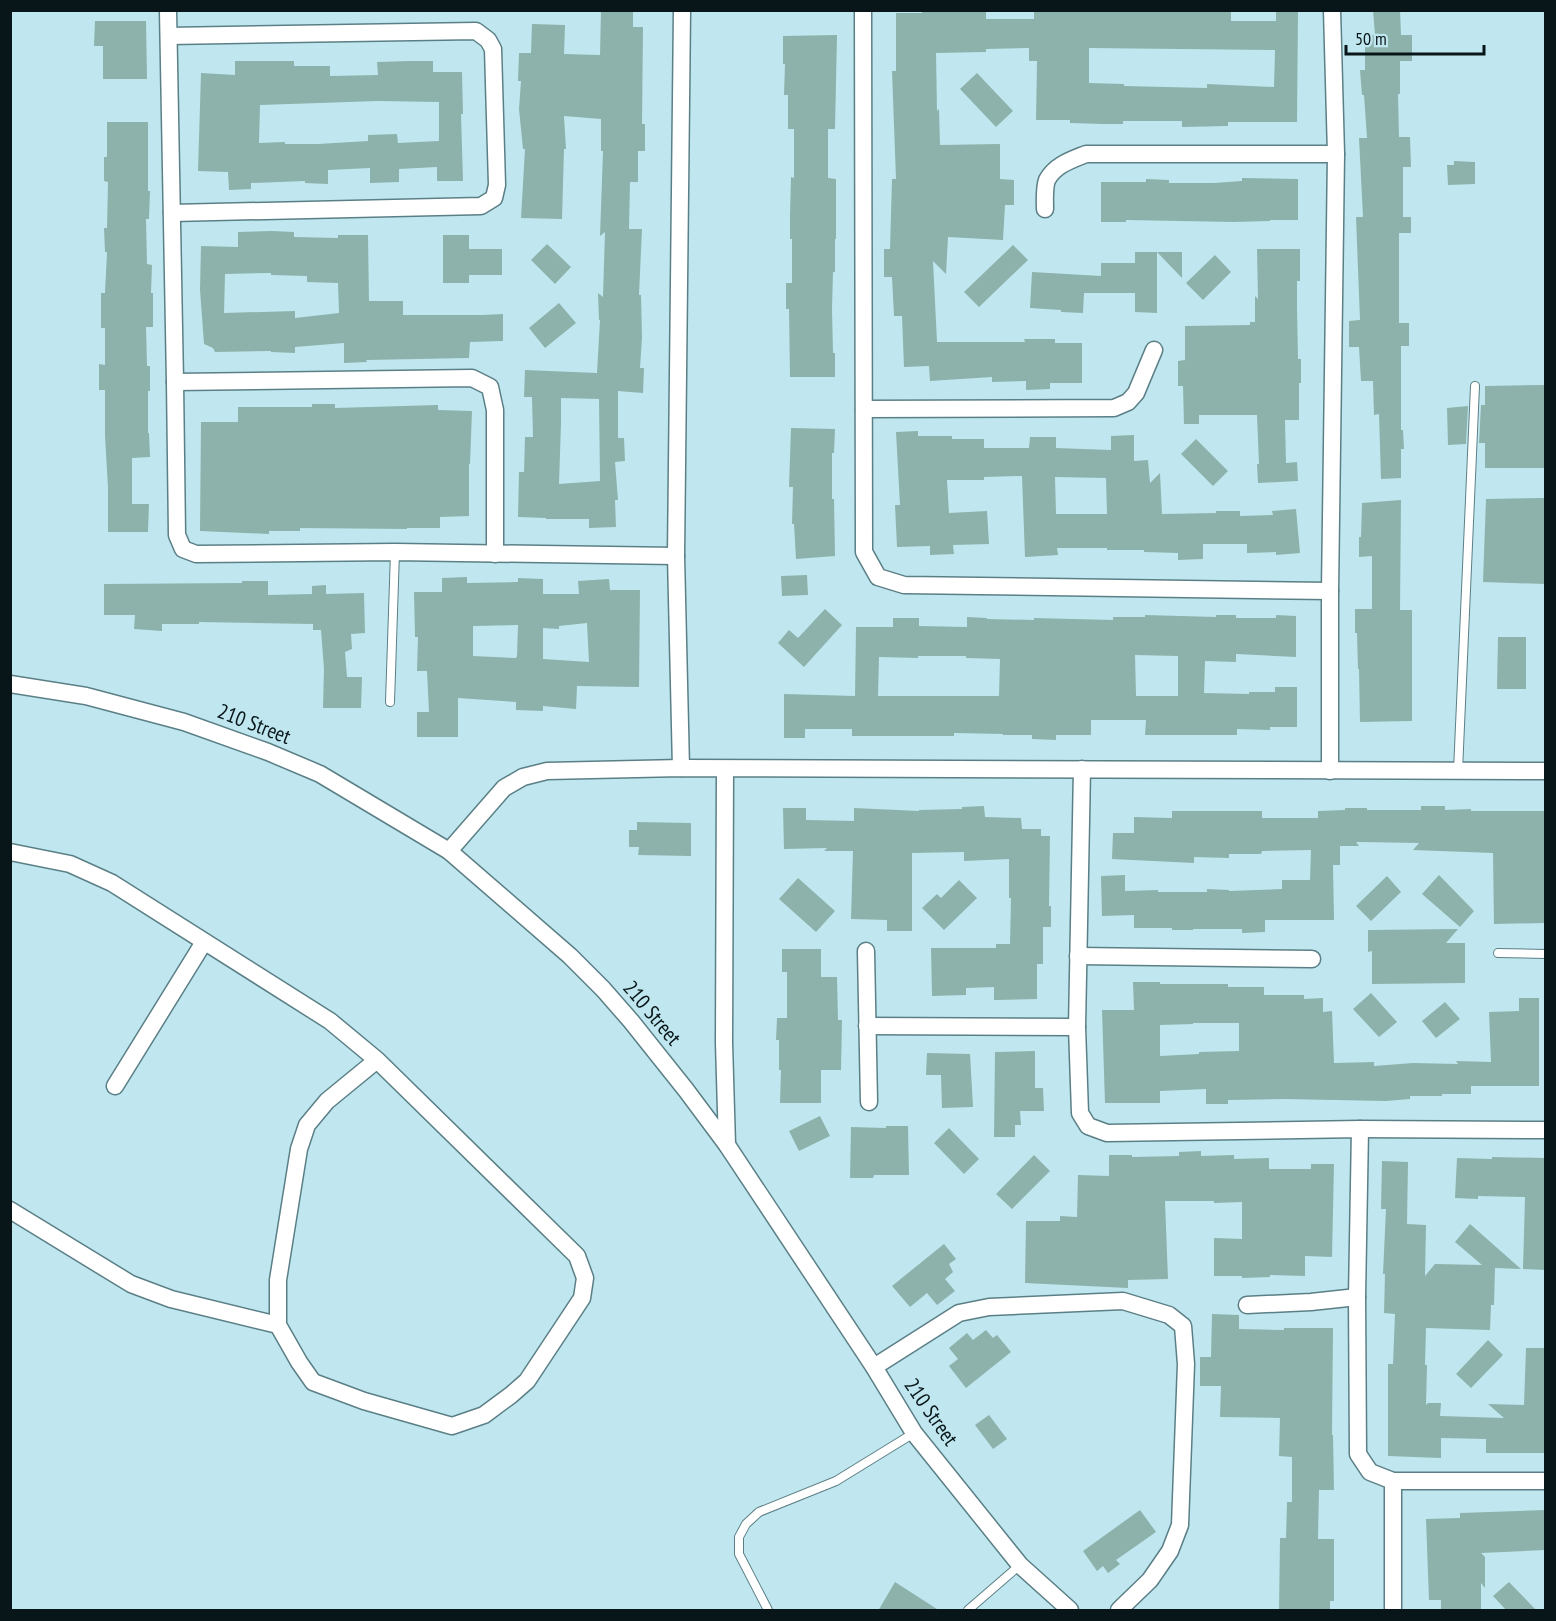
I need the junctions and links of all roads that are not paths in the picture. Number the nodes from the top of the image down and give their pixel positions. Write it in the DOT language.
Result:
graph roads {
  1 [pos="168,10"];
  2 [pos="682,10"];
  3 [pos="863,10"];
  4 [pos="1332,10"];
  5 [pos="169,36"];
  6 [pos="1336,154"];
  7 [pos="1045,209"];
  8 [pos="172,213"];
  9 [pos="1154,350"];
  10 [pos="176,381"];
  11 [pos="1475,386"];
  12 [pos="864,409"];
  13 [pos="395,552"];
  14 [pos="495,554"];
  15 [pos="676,556"];
  16 [pos="1330,591"];
  17 [pos="10,684"];
  18 [pos="390,702"];
  19 [pos="681,768"];
  20 [pos="725,769"];
  21 [pos="1082,769"];
  22 [pos="1330,771"];
  23 [pos="1458,771"];
  24 [pos="1545,771"];
  25 [pos="449,851"];
  26 [pos="10,852"];
  27 [pos="204,942"];
  28 [pos="866,951"];
  29 [pos="1498,953"];
  30 [pos="1545,954"];
  31 [pos="1078,956"];
  32 [pos="1312,959"];
  33 [pos="867,1026"];
  34 [pos="1077,1027"];
  35 [pos="377,1060"];
  36 [pos="115,1086"];
  37 [pos="869,1102"];
  38 [pos="1360,1129"];
  39 [pos="1545,1130"];
  40 [pos="727,1145"];
  41 [pos="10,1210"];
  42 [pos="1357,1297"];
  43 [pos="1247,1305"];
  44 [pos="278,1325"];
  45 [pos="874,1367"];
  46 [pos="914,1433"];
  47 [pos="1393,1481"];
  48 [pos="1545,1481"];
  49 [pos="1020,1565"];
  50 [pos="1392,1608"];
  51 [pos="768,1611"];
  52 [pos="968,1611"];
  53 [pos="1070,1611"];
  54 [pos="1119,1611"];
  1 -- 5 [label="street"];
  2 -- 15 [label="street"];
  3 -- 12 [label="street"];
  4 -- 6 [label="street"];
  5 -- 8 [label="street"];
  5 -- 8 [label="street"];
  6 -- 7 [label="street"];
  6 -- 16 [label="street"];
  8 -- 10 [label="street"];
  9 -- 12 [label="street"];
  10 -- 13 [label="street"];
  10 -- 14 [label="street"];
  11 -- 23 [label="lane"];
  12 -- 16 [label="street"];
  13 -- 14 [label="street"];
  13 -- 18 [label="lane"];
  14 -- 15 [label="street"];
  15 -- 19 [label="street"];
  16 -- 22 [label="street"];
  17 -- 25 [label="street, 210 Street"];
  19 -- 20 [label="street"];
  19 -- 25 [label="street"];
  20 -- 21 [label="street"];
  20 -- 40 [label="street"];
  21 -- 22 [label="street"];
  21 -- 31 [label="street"];
  22 -- 23 [label="street"];
  23 -- 24 [label="street"];
  25 -- 40 [label="street, 210 Street"];
  26 -- 27 [label="street"];
  27 -- 35 [label="street"];
  27 -- 36 [label="street"];
  28 -- 33 [label="street"];
  29 -- 30 [label="lane"];
  31 -- 32 [label="street"];
  31 -- 34 [label="street"];
  33 -- 34 [label="street"];
  33 -- 37 [label="street"];
  34 -- 38 [label="street"];
  35 -- 44 [label="street"];
  35 -- 44 [label="street"];
  38 -- 39 [label="street"];
  38 -- 42 [label="street"];
  40 -- 45 [label="street, 210 Street"];
  41 -- 44 [label="street"];
  42 -- 43 [label="street"];
  42 -- 47 [label="street"];
  45 -- 46 [label="street, 210 Street"];
  45 -- 54 [label="street"];
  46 -- 49 [label="street, 210 Street"];
  46 -- 51 [label="lane"];
  47 -- 48 [label="street"];
  47 -- 50 [label="street"];
  49 -- 52 [label="lane"];
  49 -- 53 [label="street, 210 Street"];
}
